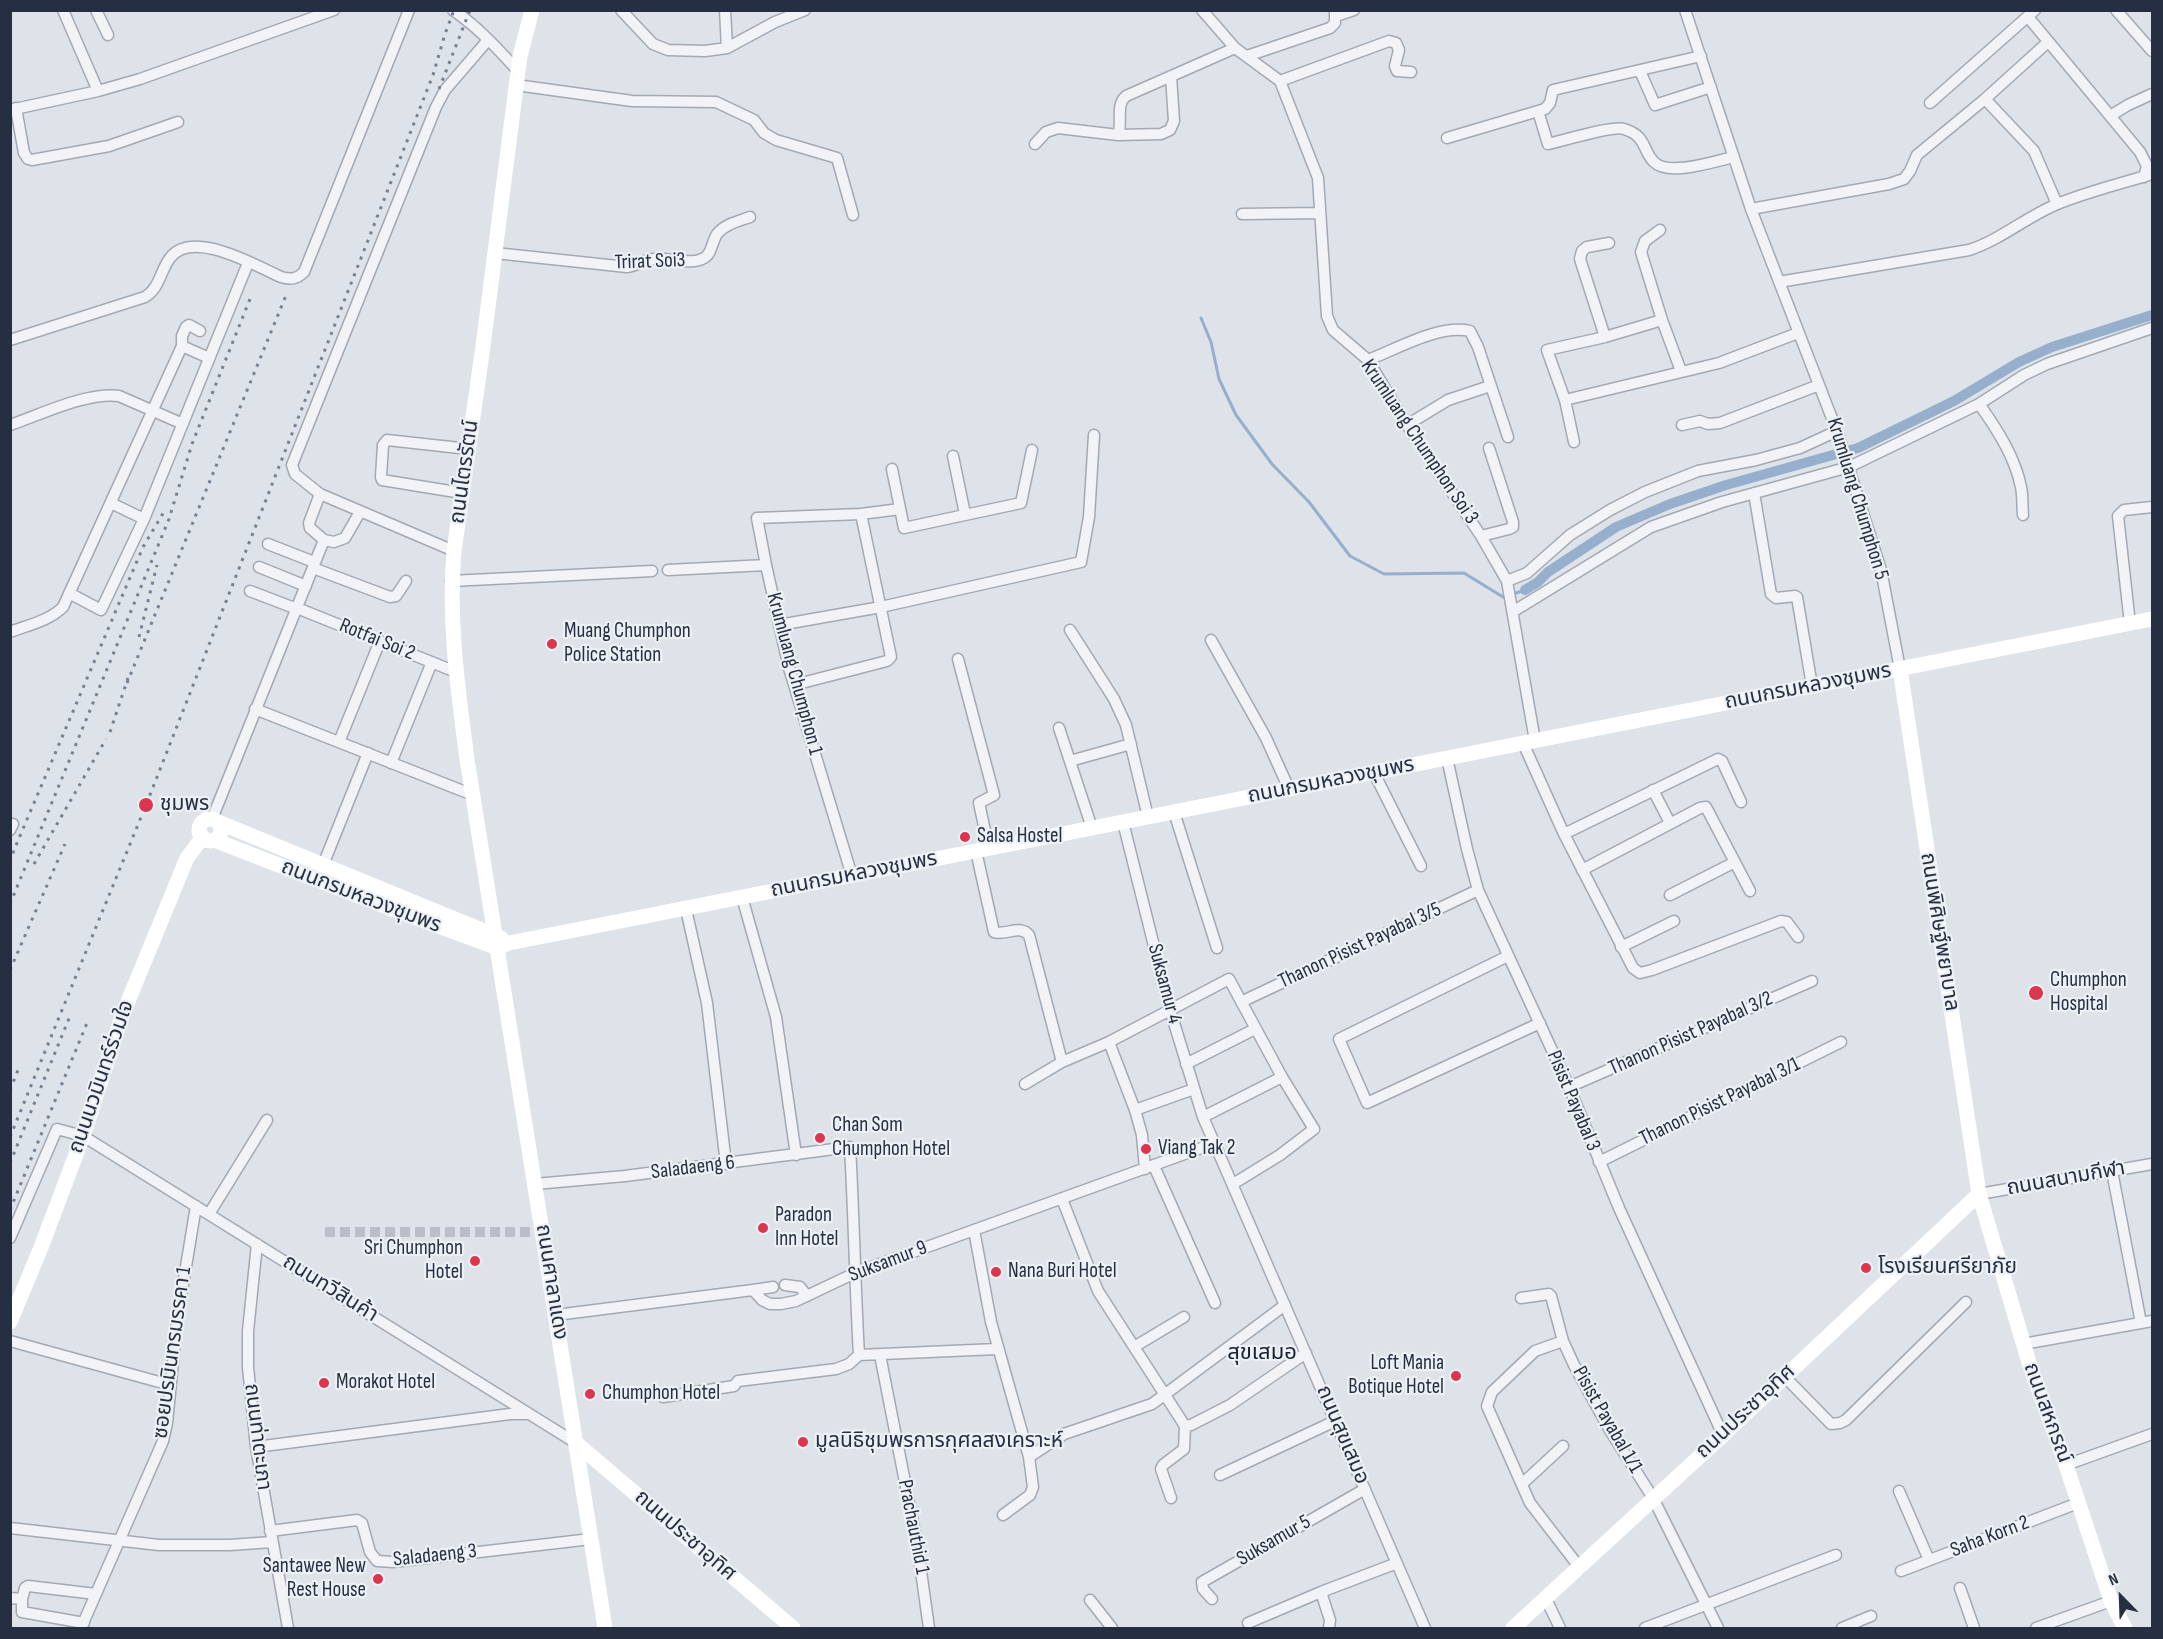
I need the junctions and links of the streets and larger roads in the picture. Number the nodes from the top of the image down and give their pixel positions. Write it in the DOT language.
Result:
graph roads {
  1 [pos="63,10"];
  2 [pos="96,10"];
  3 [pos="334,10"];
  4 [pos="409,10"];
  5 [pos="453,10"];
  6 [pos="532,10"];
  7 [pos="621,10"];
  8 [pos="725,10"];
  9 [pos="805,10"];
  10 [pos="1202,10"];
  11 [pos="1354,10"];
  12 [pos="1685,10"];
  13 [pos="2116,10"];
  14 [pos="1336,13"];
  15 [pos="2031,14"];
  16 [pos="108,35"];
  17 [pos="488,40"];
  18 [pos="2048,42"];
  19 [pos="727,48"];
  20 [pos="1235,48"];
  21 [pos="2152,51"];
  22 [pos="1247,56"];
  23 [pos="1701,56"];
  24 [pos="518,71"];
  25 [pos="1640,71"];
  26 [pos="1411,72"];
  27 [pos="1171,76"];
  28 [pos="1280,81"];
  29 [pos="1711,87"];
  30 [pos="98,91"];
  31 [pos="2152,94"];
  32 [pos="1985,99"];
  33 [pos="1930,103"];
  34 [pos="13,109"];
  35 [pos="1538,111"];
  36 [pos="2110,116"];
  37 [pos="178,122"];
  38 [pos="1118,135"];
  39 [pos="1447,138"];
  40 [pos="1035,144"];
  41 [pos="1734,157"];
  42 [pos="2148,176"];
  43 [pos="2057,204"];
  44 [pos="1751,209"];
  45 [pos="1320,213"];
  46 [pos="1242,214"];
  47 [pos="854,215"];
  48 [pos="750,216"];
  49 [pos="1660,230"];
  50 [pos="1609,243"];
  51 [pos="495,253"];
  52 [pos="248,263"];
  53 [pos="1779,282"];
  54 [pos="1662,320"];
  55 [pos="2152,328"];
  56 [pos="201,331"];
  57 [pos="1798,333"];
  58 [pos="1605,337"];
  59 [pos="10,340"];
  60 [pos="182,346"];
  61 [pos="209,358"];
  62 [pos="1368,360"];
  63 [pos="1681,371"];
  64 [pos="1819,385"];
  65 [pos="1490,386"];
  66 [pos="1564,400"];
  67 [pos="1979,404"];
  68 [pos="153,412"];
  69 [pos="183,424"];
  70 [pos="10,425"];
  71 [pos="1407,425"];
  72 [pos="1682,425"];
  73 [pos="1838,433"];
  74 [pos="1094,435"];
  75 [pos="1508,437"];
  76 [pos="1574,442"];
  77 [pos="1489,448"];
  78 [pos="469,449"];
  79 [pos="1032,450"];
  80 [pos="953,456"];
  81 [pos="1848,465"];
  82 [pos="892,469"];
  83 [pos="462,493"];
  84 [pos="1754,493"];
  85 [pos="320,494"];
  86 [pos="111,503"];
  87 [pos="2152,507"];
  88 [pos="900,509"];
  89 [pos="360,512"];
  90 [pos="861,514"];
  91 [pos="965,514"];
  92 [pos="2023,515"];
  93 [pos="144,519"];
  94 [pos="1481,536"];
  95 [pos="324,540"];
  96 [pos="268,544"];
  97 [pos="454,551"];
  98 [pos="314,565"];
  99 [pos="766,565"];
  100 [pos="259,567"];
  101 [pos="668,570"];
  102 [pos="652,571"];
  103 [pos="406,580"];
  104 [pos="451,581"];
  105 [pos="1508,583"];
  106 [pos="306,586"];
  107 [pos="250,591"];
  108 [pos="69,593"];
  109 [pos="881,607"];
  110 [pos="1513,608"];
  111 [pos="297,609"];
  112 [pos="2152,619"];
  113 [pos="2130,624"];
  114 [pos="779,625"];
  115 [pos="1070,630"];
  116 [pos="10,632"];
  117 [pos="1211,640"];
  118 [pos="380,641"];
  119 [pos="958,659"];
  120 [pos="432,662"];
  121 [pos="1900,669"];
  122 [pos="456,672"];
  123 [pos="794,685"];
  124 [pos="1812,686"];
  125 [pos="255,709"];
  126 [pos="1059,728"];
  127 [pos="339,742"];
  128 [pos="1529,742"];
  129 [pos="1131,744"];
  130 [pos="368,753"];
  131 [pos="1448,758"];
  132 [pos="1070,761"];
  133 [pos="391,763"];
  134 [pos="1374,773"];
  135 [pos="1289,789"];
  136 [pos="1653,790"];
  137 [pos="473,795"];
  138 [pos="1741,802"];
  139 [pos="1174,812"];
  140 [pos="1148,817"];
  141 [pos="215,821"];
  142 [pos="1123,822"];
  143 [pos="1670,824"];
  144 [pos="1092,828"];
  145 [pos="1564,834"];
  146 [pos="208,839"];
  147 [pos="982,850"];
  148 [pos="1735,861"];
  149 [pos="323,865"];
  150 [pos="1420,866"];
  151 [pos="1582,870"];
  152 [pos="852,876"];
  153 [pos="317,880"];
  154 [pos="1478,890"];
  155 [pos="1750,891"];
  156 [pos="1670,895"];
  157 [pos="742,897"];
  158 [pos="395,902"];
  159 [pos="686,909"];
  160 [pos="1674,921"];
  161 [pos="1798,937"];
  162 [pos="501,942"];
  163 [pos="1621,947"];
  164 [pos="1217,948"];
  165 [pos="1509,956"];
  166 [pos="1812,981"];
  167 [pos="1241,1002"];
  168 [pos="1170,1010"];
  169 [pos="1540,1023"];
  170 [pos="1255,1029"];
  171 [pos="1109,1042"];
  172 [pos="1841,1042"];
  173 [pos="1062,1062"];
  174 [pos="1186,1064"];
  175 [pos="1282,1077"];
  176 [pos="1025,1084"];
  177 [pos="1569,1087"];
  178 [pos="1194,1089"];
  179 [pos="1135,1110"];
  180 [pos="1203,1117"];
  181 [pos="267,1120"];
  182 [pos="83,1136"];
  183 [pos="1215,1143"];
  184 [pos="796,1155"];
  185 [pos="1599,1162"];
  186 [pos="726,1164"];
  187 [pos="2152,1164"];
  188 [pos="1149,1167"];
  189 [pos="2112,1171"];
  190 [pos="535,1184"];
  191 [pos="1233,1184"];
  192 [pos="1979,1194"];
  193 [pos="1062,1199"];
  194 [pos="196,1206"];
  195 [pos="209,1214"];
  196 [pos="974,1230"];
  197 [pos="10,1238"];
  198 [pos="257,1244"];
  199 [pos="855,1274"];
  200 [pos="785,1285"];
  201 [pos="773,1287"];
  202 [pos="753,1290"];
  203 [pos="807,1296"];
  204 [pos="1521,1298"];
  205 [pos="1966,1302"];
  206 [pos="1215,1303"];
  207 [pos="1285,1305"];
  208 [pos="556,1315"];
  209 [pos="1184,1317"];
  210 [pos="2152,1321"];
  211 [pos="10,1322"];
  212 [pos="2140,1323"];
  213 [pos="10,1341"];
  214 [pos="1563,1341"];
  215 [pos="2023,1344"];
  216 [pos="1134,1347"];
  217 [pos="997,1348"];
  218 [pos="1306,1353"];
  219 [pos="858,1355"];
  220 [pos="880,1355"];
  221 [pos="1784,1376"];
  222 [pos="170,1385"];
  223 [pos="1165,1395"];
  224 [pos="663,1397"];
  225 [pos="530,1414"];
  226 [pos="1335,1421"];
  227 [pos="1185,1426"];
  228 [pos="2152,1434"];
  229 [pos="1723,1435"];
  230 [pos="576,1443"];
  231 [pos="1563,1446"];
  232 [pos="256,1447"];
  233 [pos="1029,1457"];
  234 [pos="2066,1465"];
  235 [pos="1220,1475"];
  236 [pos="1522,1484"];
  237 [pos="1365,1489"];
  238 [pos="1899,1491"];
  239 [pos="1171,1498"];
  240 [pos="1653,1498"];
  241 [pos="2078,1503"];
  242 [pos="1003,1515"];
  243 [pos="10,1528"];
  244 [pos="271,1537"];
  245 [pos="591,1539"];
  246 [pos="118,1542"];
  247 [pos="1836,1555"];
  248 [pos="1929,1560"];
  249 [pos="1397,1563"];
  250 [pos="1580,1568"];
  251 [pos="1901,1571"];
  252 [pos="1960,1588"];
  253 [pos="1321,1592"];
  254 [pos="96,1594"];
  255 [pos="16,1599"];
  256 [pos="1212,1599"];
  257 [pos="1546,1599"];
  258 [pos="1090,1600"];
  259 [pos="2111,1600"];
  260 [pos="1707,1605"];
  261 [pos="1871,1616"];
  262 [pos="1248,1623"];
  263 [pos="83,1626"];
  264 [pos="1645,1628"];
  265 [pos="288,1629"];
  266 [pos="606,1629"];
  267 [pos="793,1629"];
  268 [pos="929,1629"];
  269 [pos="1112,1629"];
  270 [pos="1329,1629"];
  271 [pos="1425,1629"];
  272 [pos="1513,1629"];
  273 [pos="1560,1629"];
  274 [pos="1718,1629"];
  275 [pos="1842,1629"];
  276 [pos="1974,1629"];
  277 [pos="2036,1629"];
  278 [pos="2125,1629"];
  1 -- 30 [label="street"];
  2 -- 16 [label="street"];
  3 -- 30 [label="street"];
  4 -- 52 [label="street"];
  5 -- 17 [label="street"];
  6 -- 24 [label="street, ถนนไตรรัตน์"];
  7 -- 19 [label="street"];
  8 -- 19 [label="street"];
  9 -- 19 [label="street"];
  10 -- 20 [label="street"];
  11 -- 14 [label="street"];
  12 -- 23 [label="street, Krumluang Chumphon 5"];
  13 -- 21 [label="street"];
  14 -- 22 [label="street"];
  15 -- 18 [label="street"];
  15 -- 33 [label="street"];
  17 -- 24 [label="street"];
  17 -- 85 [label="street"];
  18 -- 32 [label="street"];
  18 -- 36 [label="street"];
  20 -- 22 [label="street"];
  20 -- 27 [label="street"];
  22 -- 28 [label="street"];
  23 -- 25 [label="street"];
  23 -- 29 [label="street, Krumluang Chumphon 5"];
  24 -- 47 [label="street"];
  24 -- 51 [label="street, ถนนไตรรัตน์"];
  25 -- 29 [label="street"];
  25 -- 35 [label="street"];
  26 -- 28 [label="street"];
  27 -- 38 [label="street"];
  27 -- 38 [label="street"];
  28 -- 45 [label="street, Krumluang Chumphon Soi 3"];
  29 -- 41 [label="street, Krumluang Chumphon 5"];
  30 -- 34 [label="street"];
  31 -- 36 [label="street"];
  32 -- 43 [label="street"];
  32 -- 44 [label="street"];
  34 -- 37 [label="street"];
  35 -- 39 [label="street"];
  35 -- 41 [label="street"];
  36 -- 42 [label="street"];
  38 -- 40 [label="street"];
  41 -- 44 [label="street, Krumluang Chumphon 5"];
  42 -- 43 [label="street"];
  43 -- 53 [label="street"];
  44 -- 53 [label="street, Krumluang Chumphon 5"];
  45 -- 46 [label="street"];
  45 -- 62 [label="street, Krumluang Chumphon Soi 3"];
  48 -- 51 [label="street, Trirat Soi3"];
  49 -- 54 [label="street"];
  50 -- 58 [label="street"];
  51 -- 78 [label="street, ถนนไตรรัตน์"];
  52 -- 59 [label="street"];
  52 -- 61 [label="street"];
  53 -- 57 [label="street, Krumluang Chumphon 5"];
  54 -- 58 [label="street"];
  54 -- 63 [label="street"];
  55 -- 67 [label="street"];
  56 -- 60 [label="street"];
  57 -- 63 [label="street"];
  57 -- 64 [label="street, Krumluang Chumphon 5"];
  58 -- 66 [label="street"];
  60 -- 61 [label="street"];
  60 -- 68 [label="street"];
  61 -- 69 [label="street"];
  62 -- 65 [label="street"];
  62 -- 71 [label="street, Krumluang Chumphon Soi 3"];
  63 -- 66 [label="street"];
  64 -- 72 [label="street"];
  64 -- 73 [label="street, Krumluang Chumphon 5"];
  65 -- 71 [label="street"];
  65 -- 75 [label="street"];
  66 -- 76 [label="street"];
  67 -- 81 [label="street"];
  67 -- 92 [label="street"];
  68 -- 69 [label="street"];
  68 -- 70 [label="street"];
  68 -- 86 [label="street"];
  69 -- 93 [label="street"];
  71 -- 94 [label="street, Krumluang Chumphon Soi 3"];
  73 -- 81 [label="street, Krumluang Chumphon 5"];
  73 -- 105 [label="street"];
  74 -- 109 [label="street"];
  77 -- 94 [label="street"];
  78 -- 83 [label="street, ถนนไตรรัตน์"];
  78 -- 83 [label="street"];
  79 -- 91 [label="street"];
  80 -- 91 [label="street"];
  81 -- 84 [label="street"];
  81 -- 121 [label="street, Krumluang Chumphon 5"];
  82 -- 88 [label="street"];
  83 -- 97 [label="street, ถนนไตรรัตน์"];
  84 -- 110 [label="street"];
  84 -- 124 [label="street"];
  85 -- 89 [label="street"];
  85 -- 95 [label="street"];
  86 -- 93 [label="street"];
  86 -- 108 [label="street"];
  87 -- 113 [label="street"];
  88 -- 90 [label="street"];
  88 -- 91 [label="street"];
  89 -- 95 [label="street"];
  89 -- 97 [label="street"];
  90 -- 99 [label="street"];
  90 -- 109 [label="street"];
  93 -- 108 [label="street"];
  94 -- 105 [label="street, Krumluang Chumphon Soi 3"];
  95 -- 98 [label="street"];
  96 -- 98 [label="street"];
  97 -- 104 [label="street, ถนนไตรรัตน์"];
  98 -- 103 [label="street"];
  98 -- 106 [label="street"];
  99 -- 101 [label="street, Krumluang Chumphon 1"];
  99 -- 114 [label="street, Krumluang Chumphon 1"];
  100 -- 106 [label="street"];
  102 -- 104 [label="street"];
  104 -- 122 [label="street, ถนนไตรรัตน์"];
  105 -- 110 [label="street, Krumluang Chumphon Soi 3"];
  106 -- 111 [label="street"];
  107 -- 111 [label="street, Rotfai Soi 2"];
  108 -- 116 [label="street"];
  109 -- 114 [label="street"];
  109 -- 123 [label="street"];
  110 -- 128 [label="street, Krumluang Chumphon Soi 3"];
  111 -- 118 [label="street, Rotfai Soi 2"];
  111 -- 125 [label="street"];
  112 -- 113 [label="street, ถนนกรมหลวงชุมพร"];
  113 -- 121 [label="street, ถนนกรมหลวงชุมพร"];
  114 -- 123 [label="street, Krumluang Chumphon 1"];
  115 -- 129 [label="street"];
  117 -- 135 [label="street"];
  118 -- 120 [label="street, Rotfai Soi 2"];
  118 -- 127 [label="street"];
  119 -- 147 [label="street"];
  120 -- 122 [label="street, Rotfai Soi 2"];
  120 -- 133 [label="street"];
  121 -- 124 [label="street, ถนนกรมหลวงชุมพร"];
  121 -- 192 [label="street, ถนนพิศิษฐ์พยาบาล"];
  122 -- 137 [label="street, ถนนไตรรัตน์"];
  123 -- 152 [label="street, Krumluang Chumphon 1"];
  124 -- 128 [label="street, ถนนกรมหลวงชุมพร"];
  125 -- 127 [label="street"];
  125 -- 141 [label="street"];
  126 -- 132 [label="street"];
  127 -- 130 [label="street"];
  128 -- 131 [label="street, ถนนกรมหลวงชุมพร"];
  128 -- 145 [label="street, Krumluang Chumphon Soi 3"];
  129 -- 132 [label="street"];
  129 -- 140 [label="street"];
  130 -- 133 [label="street"];
  130 -- 149 [label="street"];
  131 -- 134 [label="street, ถนนกรมหลวงชุมพร"];
  131 -- 154 [label="street, Pisist Payabal 3"];
  132 -- 144 [label="street"];
  133 -- 137 [label="street"];
  134 -- 135 [label="street, ถนนกรมหลวงชุมพร"];
  134 -- 150 [label="street"];
  135 -- 139 [label="street, ถนนกรมหลวงชุมพร"];
  136 -- 138 [label="street"];
  136 -- 143 [label="street"];
  136 -- 145 [label="street"];
  137 -- 162 [label="street, ถนนไตรรัตน์"];
  139 -- 140 [label="street, ถนนกรมหลวงชุมพร"];
  139 -- 164 [label="street"];
  140 -- 142 [label="street, ถนนกรมหลวงชุมพร"];
  141 -- 146 [label="street"];
  141 -- 149 [label="street, ถนนกรมหลวงชุมพร"];
  142 -- 144 [label="street, ถนนกรมหลวงชุมพร"];
  142 -- 168 [label="street, Suksamur 4"];
  143 -- 148 [label="street"];
  143 -- 151 [label="street"];
  144 -- 147 [label="street, ถนนกรมหลวงชุมพร"];
  145 -- 151 [label="street, Krumluang Chumphon Soi 3"];
  146 -- 153 [label="street, ถนนกรมหลวงชุมพร"];
  146 -- 182 [label="street, ถนนนวมินทร์ร่วมใจ"];
  147 -- 152 [label="street, ถนนกรมหลวงชุมพร"];
  147 -- 173 [label="street"];
  148 -- 155 [label="street"];
  148 -- 156 [label="street"];
  149 -- 153 [label="street"];
  149 -- 158 [label="street, ถนนกรมหลวงชุมพร"];
  151 -- 163 [label="street, Krumluang Chumphon Soi 3"];
  152 -- 157 [label="street, ถนนกรมหลวงชุมพร"];
  153 -- 158 [label="street, ถนนกรมหลวงชุมพร"];
  154 -- 165 [label="street, Pisist Payabal 3"];
  154 -- 167 [label="street, Thanon Pisist Payabal 3/5"];
  157 -- 159 [label="street, ถนนกรมหลวงชุมพร"];
  157 -- 184 [label="street"];
  158 -- 162 [label="street, ถนนกรมหลวงชุมพร"];
  159 -- 162 [label="street, ถนนกรมหลวงชุมพร"];
  159 -- 186 [label="street"];
  160 -- 163 [label="street"];
  161 -- 163 [label="street, Krumluang Chumphon Soi 3"];
  162 -- 190 [label="street, ถนนศาลาแดง"];
  165 -- 169 [label="street, Pisist Payabal 3"];
  165 -- 169 [label="street"];
  166 -- 177 [label="street, Thanon Pisist Payabal 3/2"];
  167 -- 168 [label="street"];
  167 -- 170 [label="street"];
  168 -- 171 [label="street"];
  168 -- 174 [label="street, Suksamur 4"];
  169 -- 177 [label="street, Pisist Payabal 3"];
  170 -- 174 [label="street"];
  170 -- 175 [label="street"];
  171 -- 173 [label="street"];
  171 -- 179 [label="street"];
  172 -- 185 [label="street, Thanon Pisist Payabal 3/1"];
  173 -- 176 [label="street"];
  174 -- 178 [label="street, Suksamur 4"];
  175 -- 180 [label="street"];
  175 -- 191 [label="street"];
  177 -- 185 [label="street, Pisist Payabal 3"];
  178 -- 179 [label="street"];
  178 -- 180 [label="street, Suksamur 4"];
  179 -- 188 [label="street"];
  180 -- 183 [label="street, Suksamur 4"];
  181 -- 195 [label="street"];
  182 -- 194 [label="street, ถนนทวีสินค้า"];
  182 -- 197 [label="street"];
  182 -- 211 [label="street, ถนนนวมินทร์ร่วมใจ"];
  183 -- 188 [label="street, Suksamur 9"];
  183 -- 191 [label="street, ถนนสุขเสมอ"];
  184 -- 186 [label="street, Saladaeng 6"];
  184 -- 199 [label="street, Saladaeng 6"];
  185 -- 229 [label="street, Pisist Payabal 3"];
  186 -- 190 [label="street, Saladaeng 6"];
  187 -- 189 [label="street, ถนนสนามกีฬา"];
  188 -- 193 [label="street, Suksamur 9"];
  188 -- 206 [label="street"];
  189 -- 192 [label="street, ถนนสนามกีฬา"];
  189 -- 212 [label="street"];
  190 -- 208 [label="street, ถนนศาลาแดง"];
  191 -- 207 [label="street, ถนนสุขเสมอ"];
  192 -- 215 [label="street, ถนนสหกรณ์"];
  192 -- 221 [label="street, ถนนประชาอุทิศ"];
  193 -- 196 [label="street, Suksamur 9"];
  193 -- 216 [label="street"];
  194 -- 195 [label="street, ถนนทวีสินค้า"];
  194 -- 222 [label="street, ซอยปรมินทรมรรคา 1"];
  195 -- 198 [label="street, ถนนทวีสินค้า"];
  196 -- 199 [label="street, Suksamur 9"];
  196 -- 217 [label="street"];
  198 -- 225 [label="street, ถนนทวีสินค้า"];
  198 -- 232 [label="street, ถนนท่าตะเภา"];
  199 -- 203 [label="street, Suksamur 9"];
  199 -- 219 [label="street"];
  200 -- 203 [label="street"];
  201 -- 202 [label="street"];
  202 -- 203 [label="street, Suksamur 9"];
  202 -- 208 [label="street"];
  204 -- 214 [label="street, Pisist Payabal 1/1"];
  205 -- 221 [label="street"];
  207 -- 218 [label="street, ถนนสุขเสมอ"];
  207 -- 223 [label="street"];
  208 -- 230 [label="street, ถนนศาลาแดง"];
  209 -- 216 [label="street"];
  210 -- 212 [label="street"];
  212 -- 215 [label="street"];
  213 -- 222 [label="street"];
  214 -- 236 [label="street"];
  214 -- 240 [label="street, Pisist Payabal 1/1"];
  215 -- 234 [label="street, ถนนสหกรณ์"];
  216 -- 223 [label="street"];
  217 -- 220 [label="street"];
  217 -- 233 [label="street"];
  218 -- 226 [label="street, ถนนสุขเสมอ"];
  218 -- 227 [label="street"];
  219 -- 220 [label="street"];
  219 -- 224 [label="street"];
  220 -- 268 [label="street, Prachauthid 1"];
  221 -- 229 [label="street, ถนนประชาอุทิศ"];
  222 -- 246 [label="street, ซอยปรมินทรมรรคา 1"];
  223 -- 227 [label="street"];
  223 -- 233 [label="street"];
  225 -- 230 [label="street, ถนนทวีสินค้า"];
  225 -- 232 [label="street"];
  226 -- 235 [label="street"];
  226 -- 237 [label="street, ถนนสุขเสมอ"];
  227 -- 239 [label="street"];
  228 -- 234 [label="street"];
  229 -- 240 [label="street, ถนนประชาอุทิศ"];
  230 -- 245 [label="street, ถนนศาลาแดง"];
  230 -- 267 [label="street, ถนนประชาอุทิศ"];
  231 -- 236 [label="street"];
  232 -- 244 [label="street, ถนนท่าตะเภา"];
  233 -- 242 [label="street"];
  234 -- 241 [label="street, ถนนสหกรณ์"];
  236 -- 250 [label="street"];
  237 -- 249 [label="street, ถนนสุขเสมอ"];
  237 -- 256 [label="street, Suksamur 5"];
  238 -- 248 [label="street"];
  240 -- 250 [label="street, ถนนประชาอุทิศ"];
  240 -- 260 [label="street, Pisist Payabal 1/1"];
  241 -- 248 [label="street, Saha Korn 2"];
  241 -- 259 [label="street, ถนนสหกรณ์"];
  243 -- 246 [label="street"];
  244 -- 245 [label="street, Saladaeng 3"];
  244 -- 246 [label="street"];
  244 -- 265 [label="street, ถนนท่าตะเภา"];
  245 -- 266 [label="street, ถนนศาลาแดง"];
  246 -- 254 [label="street, ซอยปรมินทรมรรคา 1"];
  247 -- 260 [label="street"];
  248 -- 251 [label="street, Saha Korn 2"];
  249 -- 253 [label="street"];
  249 -- 271 [label="street, ถนนสุขเสมอ"];
  250 -- 257 [label="street, ถนนประชาอุทิศ"];
  252 -- 276 [label="street"];
  253 -- 262 [label="street"];
  253 -- 270 [label="street"];
  254 -- 255 [label="street"];
  254 -- 263 [label="street, ซอยปรมินทรมรรคา 1"];
  255 -- 263 [label="street"];
  257 -- 272 [label="street, ถนนประชาอุทิศ"];
  257 -- 273 [label="street"];
  258 -- 269 [label="street"];
  259 -- 277 [label="street"];
  259 -- 278 [label="street, ถนนสหกรณ์"];
  260 -- 264 [label="street"];
  260 -- 274 [label="street, Pisist Payabal 1/1"];
  261 -- 275 [label="street"];
}
